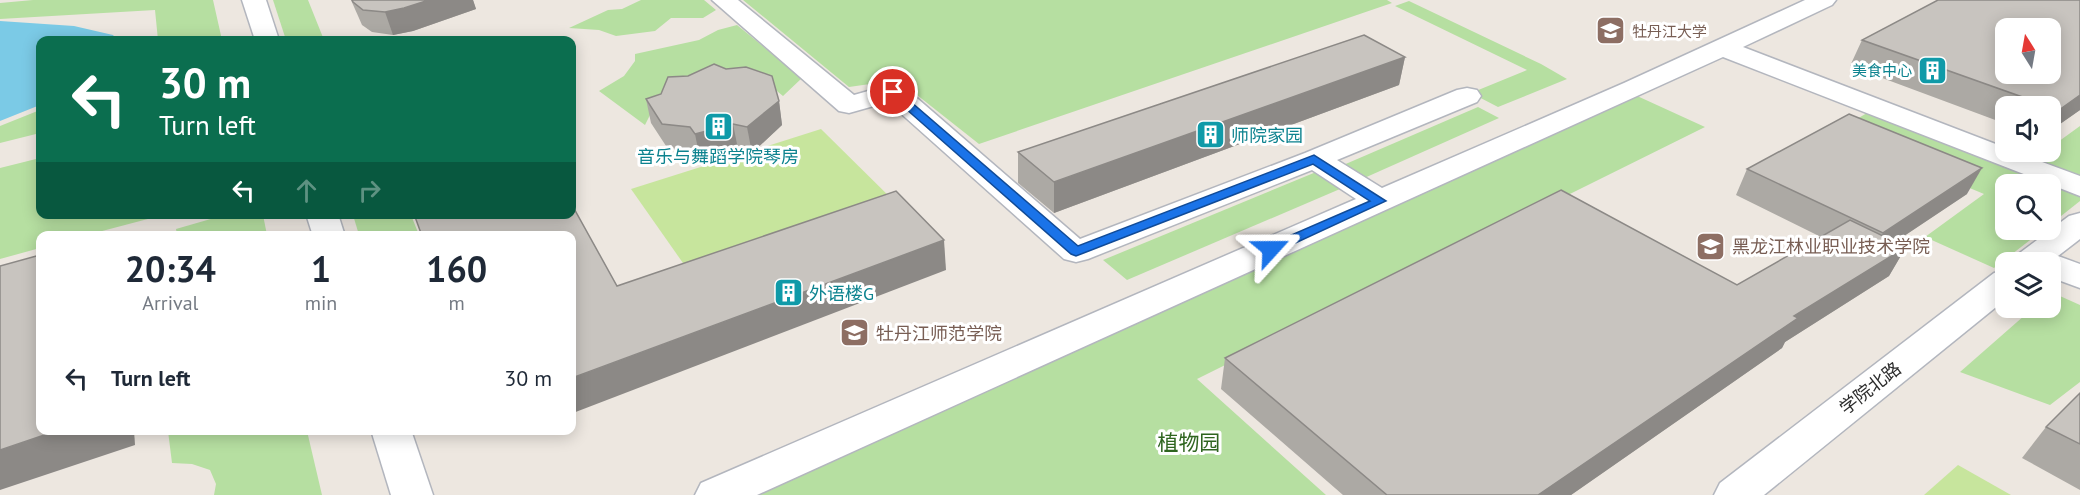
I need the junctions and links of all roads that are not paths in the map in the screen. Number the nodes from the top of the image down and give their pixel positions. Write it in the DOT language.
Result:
graph roads {
  1 [pos="254,0"];
  2 [pos="724,0"];
  3 [pos="1824,0"];
  4 [pos="266,36"];
  5 [pos="1722,48"];
  6 [pos="1467,96"];
  7 [pos="1314,159"];
  8 [pos="2080,187"];
  9 [pos="1380,201"];
  10 [pos="2080,223"];
  11 [pos="2051,252"];
  12 [pos="2061,270"];
  13 [pos="2080,277"];
  14 [pos="1995,290"];
  15 [pos="394,435"];
  16 [pos="412,495"];
  17 [pos="716,495"];
  18 [pos="1735,495"];
  1 -- 4 [label="street"];
  2 -- 7 [label="street"];
  3 -- 5 [label="street"];
  5 -- 8 [label="street"];
  5 -- 9 [label="street"];
  6 -- 7 [label="street"];
  7 -- 9 [label="street"];
  9 -- 17 [label="street"];
  10 -- 11 [label="street"];
  12 -- 13 [label="street"];
  14 -- 18 [label="street, 学院北路"];
  15 -- 16 [label="street"];
}
